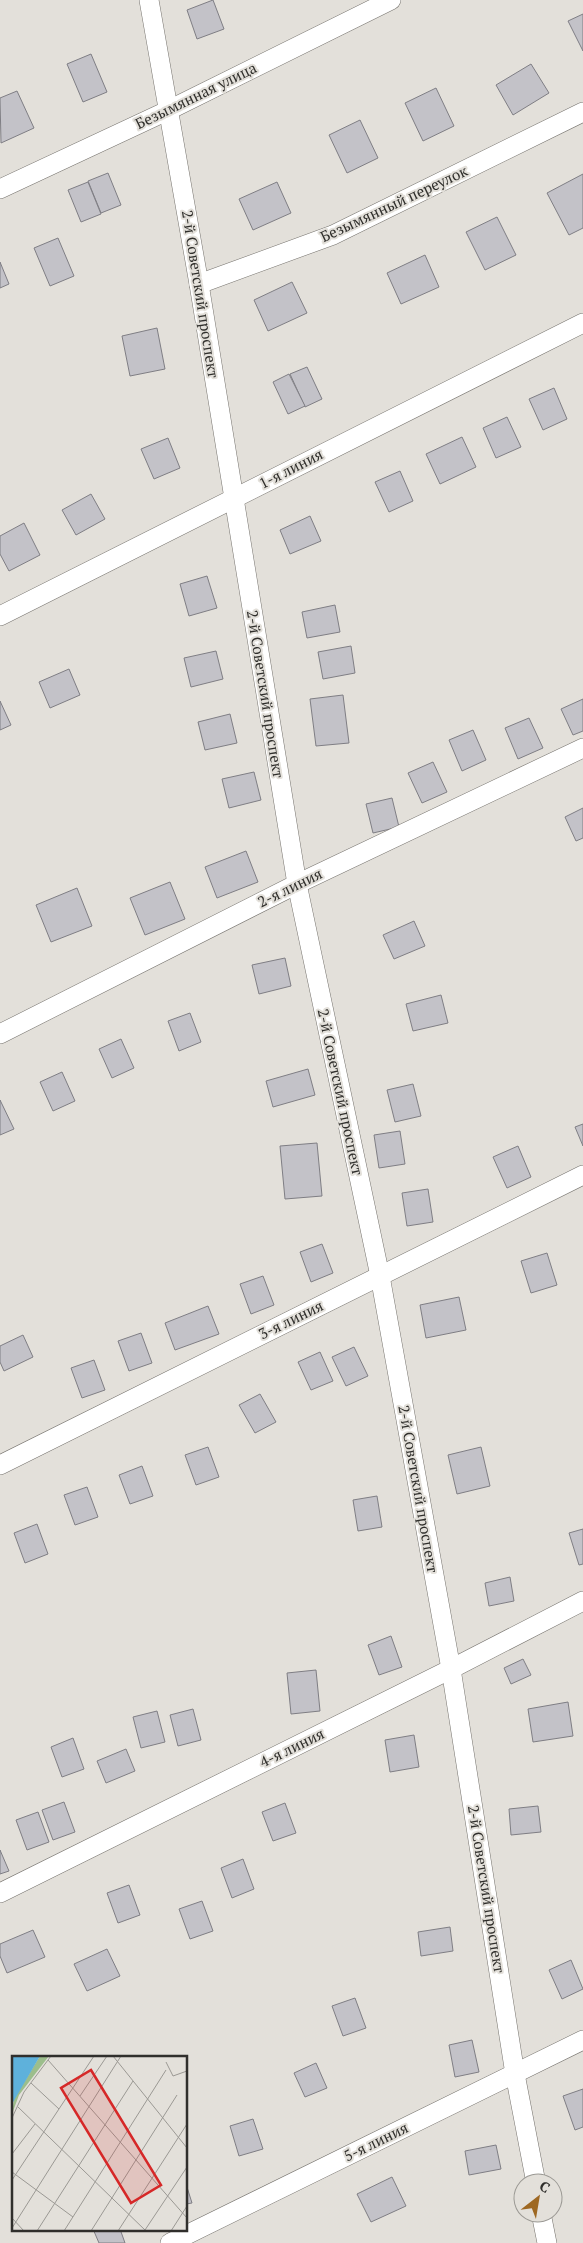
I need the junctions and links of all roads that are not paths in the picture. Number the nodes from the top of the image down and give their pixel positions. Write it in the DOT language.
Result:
graph roads {
  1 [pos="149,0"];
  2 [pos="391,0"];
  3 [pos="169,110"];
  4 [pos="583,112"];
  5 [pos="0,189"];
  6 [pos="199,284"];
  7 [pos="583,323"];
  8 [pos="233,498"];
  9 [pos="0,616"];
  10 [pos="583,748"];
  11 [pos="296,884"];
  12 [pos="0,1034"];
  13 [pos="583,1175"];
  14 [pos="380,1276"];
  15 [pos="0,1465"];
  16 [pos="583,1601"];
  17 [pos="451,1669"];
  18 [pos="0,1893"];
  19 [pos="583,2040"];
  20 [pos="515,2074"];
  21 [pos="534,2173"];
  22 [pos="544,2223"];
  23 [pos="170,2243"];
  24 [pos="547,2243"];
  1 -- 3 [label="street, 2-й Советский проспект"];
  2 -- 3 [label="street, Безымянная улица"];
  3 -- 5 [label="street, Безымянная улица"];
  3 -- 6 [label="street, 2-й Советский проспект"];
  4 -- 6 [label="street, Безымянный переулок"];
  6 -- 8 [label="street, 2-й Советский проспект"];
  7 -- 8 [label="street, 1-я линия"];
  8 -- 9 [label="street, 1-я линия"];
  8 -- 11 [label="street, 2-й Советский проспект"];
  10 -- 11 [label="street, 2-я линия"];
  11 -- 12 [label="street, 2-я линия"];
  11 -- 14 [label="street, 2-й Советский проспект"];
  13 -- 14 [label="street, 3-я линия"];
  14 -- 15 [label="street, 3-я линия"];
  14 -- 17 [label="street, 2-й Советский проспект"];
  16 -- 17 [label="street, 4-я линия"];
  17 -- 18 [label="street, 4-я линия"];
  17 -- 20 [label="street, 2-й Советский проспект"];
  19 -- 20 [label="street, 5-я линия"];
  20 -- 21 [label="street, 2-й Советский проспект"];
  20 -- 23 [label="street, 5-я линия"];
  22 -- 24 [label="street"];
}
